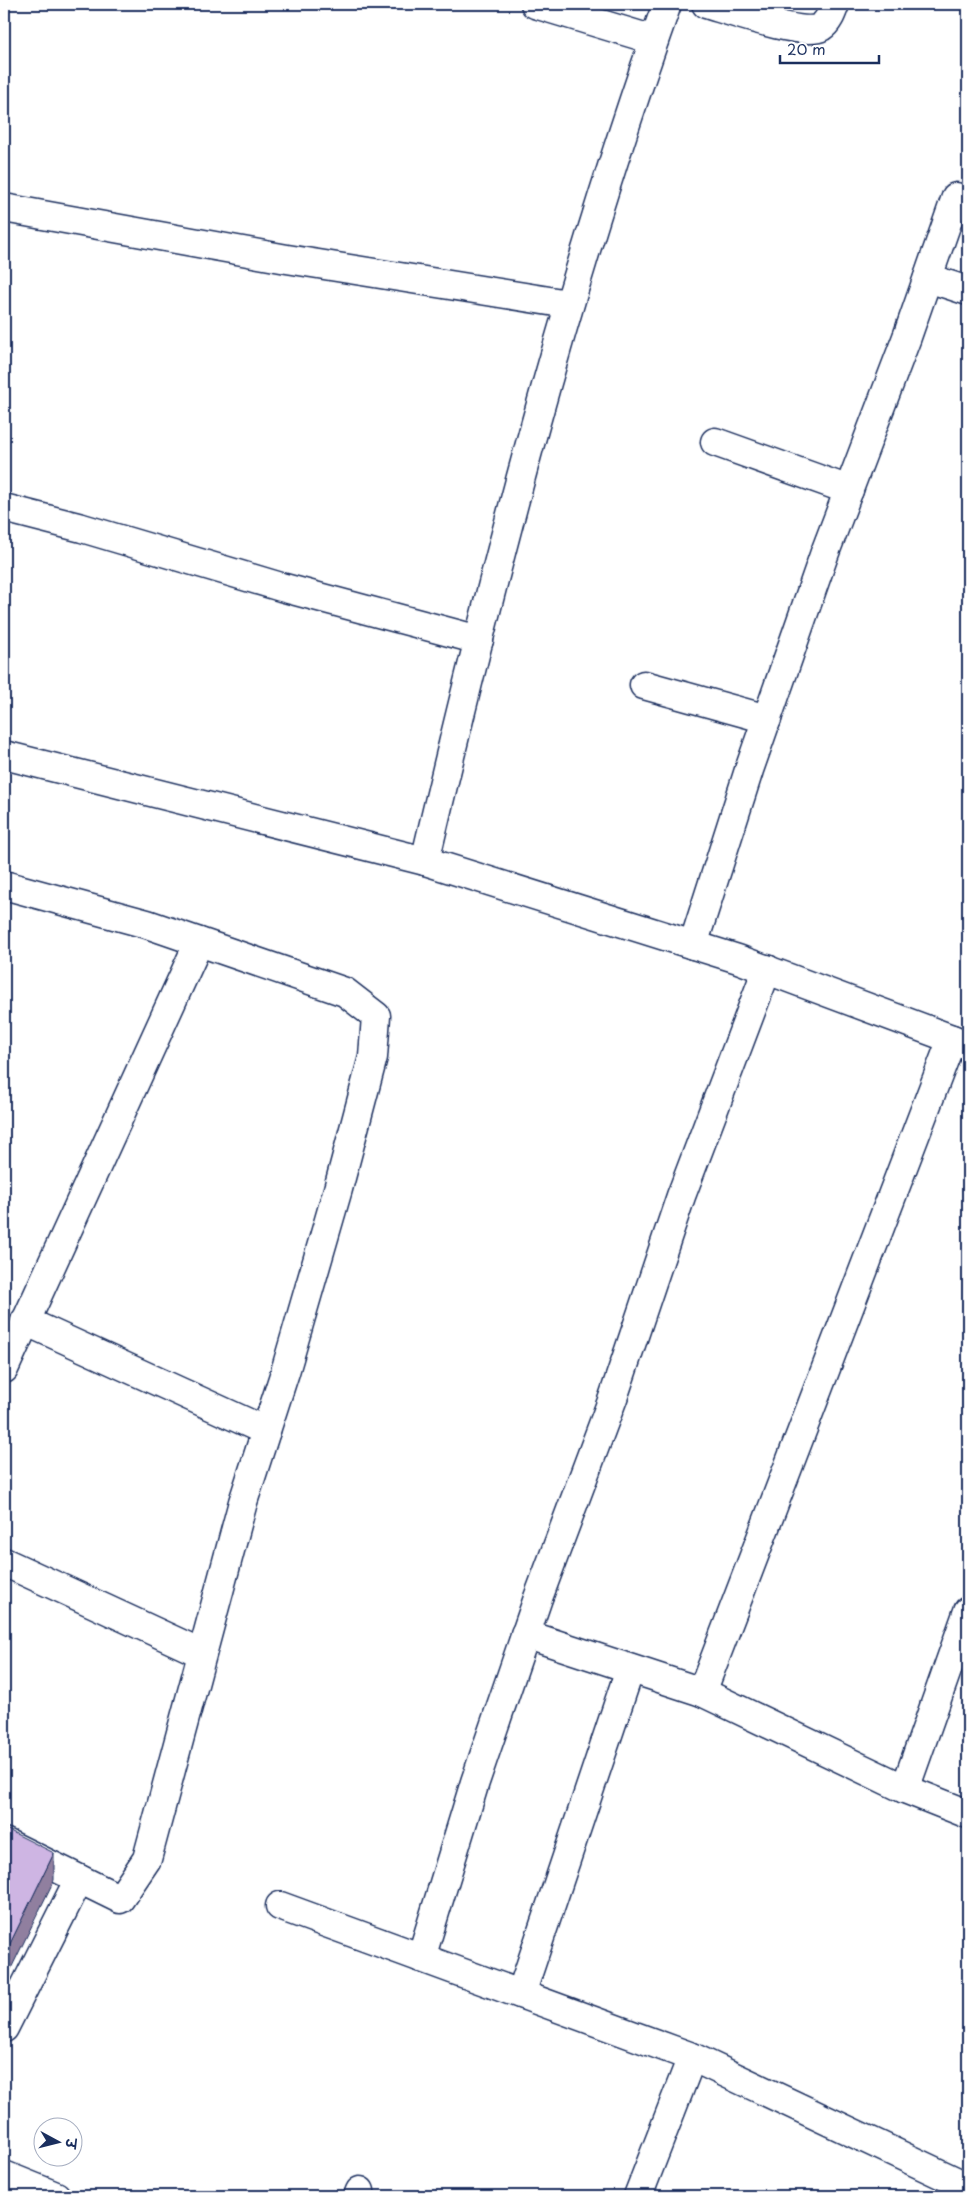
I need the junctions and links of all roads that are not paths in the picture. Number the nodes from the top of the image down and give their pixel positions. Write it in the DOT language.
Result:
graph roads {
  1 [pos="535,4"];
  2 [pos="667,4"];
  3 [pos="706,4"];
  4 [pos="835,4"];
  5 [pos="654,40"];
  6 [pos="956,197"];
  7 [pos="4,208"];
  8 [pos="928,278"];
  9 [pos="968,291"];
  10 [pos="568,304"];
  11 [pos="715,442"];
  12 [pos="849,490"];
  13 [pos="4,508"];
  14 [pos="479,640"];
  15 [pos="644,685"];
  16 [pos="767,718"];
  17 [pos="4,755"];
  18 [pos="425,861"];
  19 [pos="4,885"];
  20 [pos="200,942"];
  21 [pos="693,945"];
  22 [pos="767,969"];
  23 [pos="960,1042"];
  24 [pos="25,1322"];
  25 [pos="4,1369"];
  26 [pos="266,1431"];
  27 [pos="4,1562"];
  28 [pos="968,1611"];
  29 [pos="525,1634"];
  30 [pos="201,1653"];
  31 [pos="630,1669"];
  32 [pos="702,1692"];
  33 [pos="905,1789"];
  34 [pos="968,1814"];
  35 [pos="4,1842"];
  36 [pos="79,1879"];
  37 [pos="280,1906"];
  38 [pos="420,1958"];
  39 [pos="521,1994"];
  40 [pos="4,2028"];
  41 [pos="692,2056"];
  42 [pos="4,2175"];
  43 [pos="968,2187"];
  44 [pos="56,2196"];
  45 [pos="638,2196"];
  1 -- 5 [label="street"];
  2 -- 5 [label="street"];
  3 -- 4 [label="street"];
  5 -- 10 [label="street"];
  6 -- 8 [label="street"];
  7 -- 10 [label="street"];
  8 -- 9 [label="street"];
  8 -- 12 [label="street"];
  10 -- 14 [label="street"];
  11 -- 12 [label="street"];
  12 -- 16 [label="street"];
  13 -- 14 [label="street"];
  14 -- 18 [label="street"];
  15 -- 16 [label="street"];
  16 -- 21 [label="street"];
  17 -- 18 [label="street"];
  18 -- 21 [label="street"];
  19 -- 20 [label="street"];
  20 -- 24 [label="street"];
  20 -- 26 [label="street"];
  21 -- 22 [label="street"];
  22 -- 23 [label="street"];
  22 -- 29 [label="street"];
  23 -- 32 [label="street"];
  24 -- 25 [label="street"];
  24 -- 26 [label="street"];
  26 -- 30 [label="street"];
  27 -- 30 [label="street"];
  28 -- 33 [label="street"];
  29 -- 31 [label="street"];
  29 -- 38 [label="street"];
  30 -- 36 [label="street"];
  31 -- 32 [label="street"];
  31 -- 39 [label="street"];
  32 -- 33 [label="street"];
  33 -- 34 [label="street"];
  35 -- 36 [label="street"];
  36 -- 40 [label="street"];
  37 -- 38 [label="street"];
  38 -- 39 [label="street"];
  39 -- 41 [label="street"];
  41 -- 43 [label="street"];
  41 -- 45 [label="street"];
  42 -- 44 [label="street"];
}
